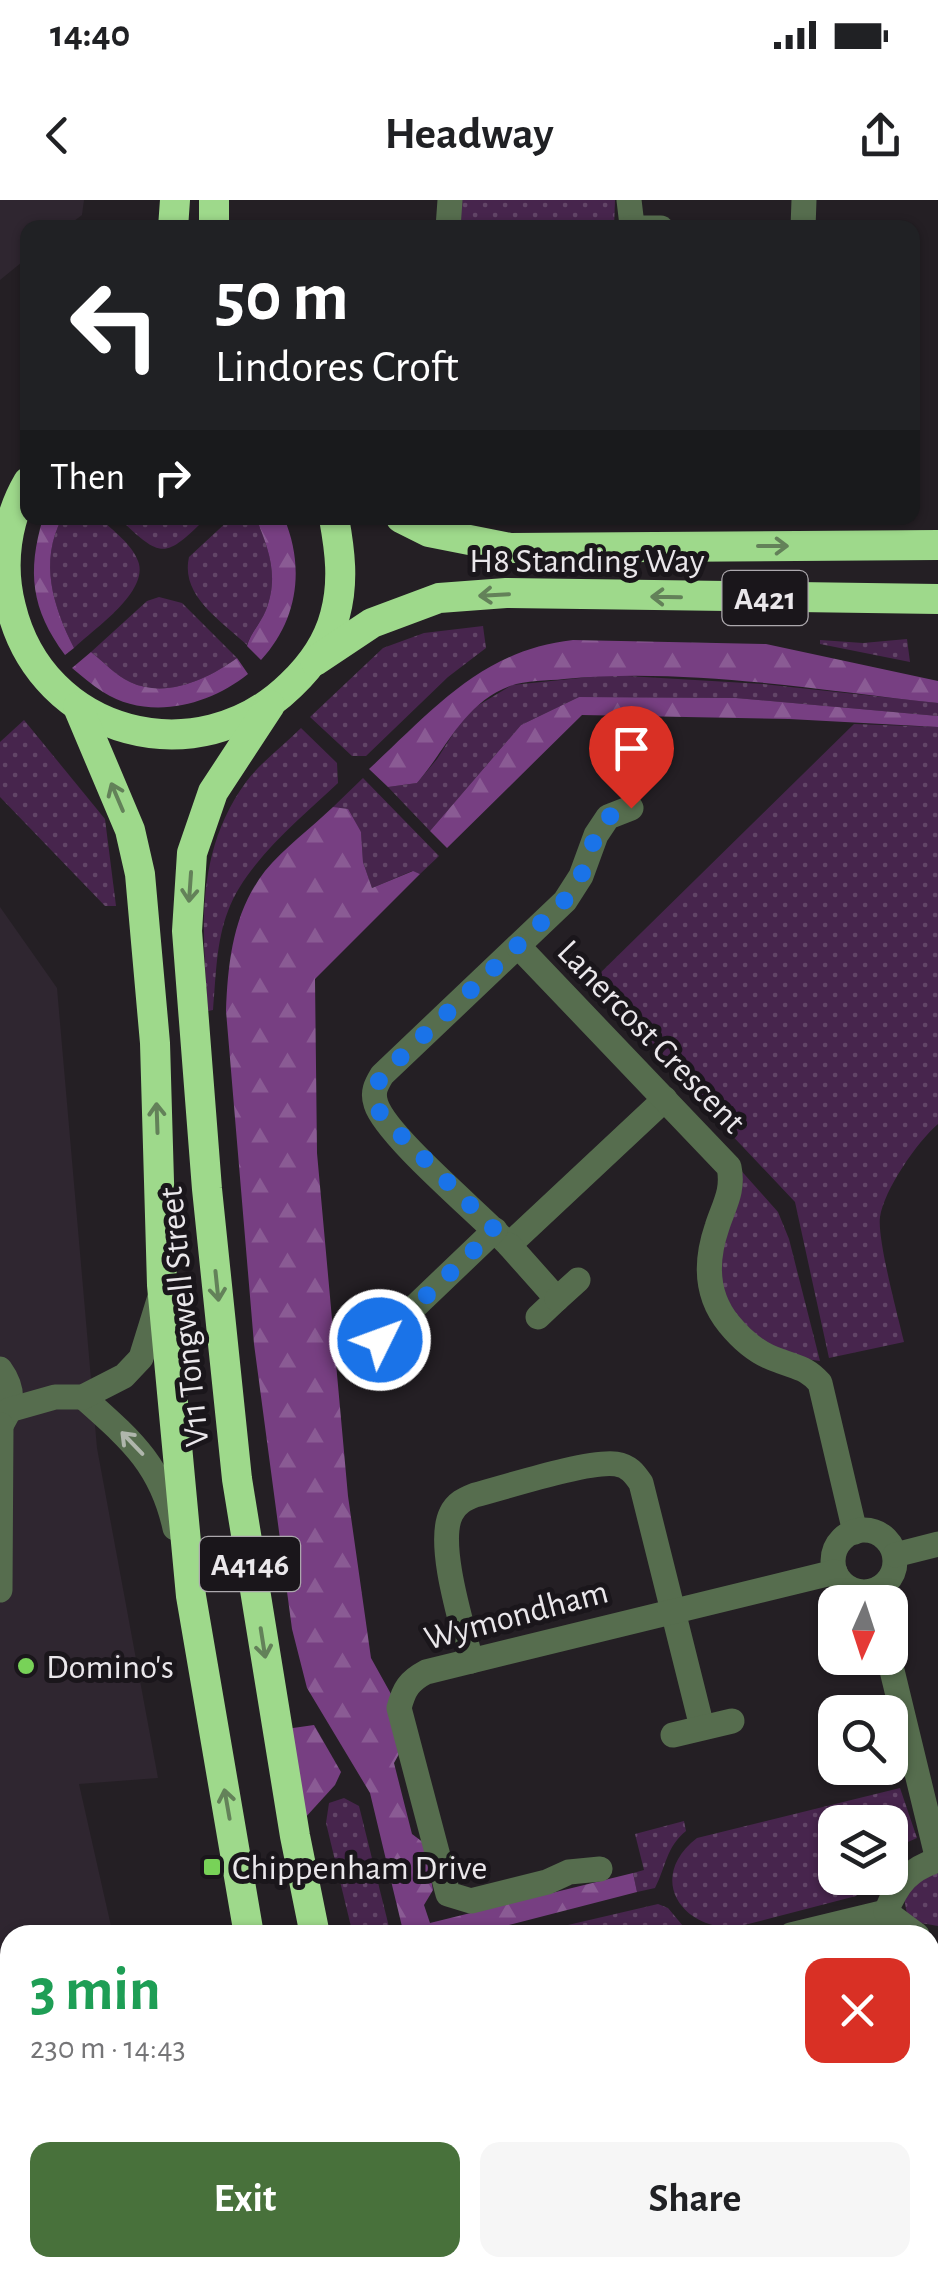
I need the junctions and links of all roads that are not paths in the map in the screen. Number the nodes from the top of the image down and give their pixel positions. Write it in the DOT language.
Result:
graph roads {
  1 [pos="17,489"];
  2 [pos="335,525"];
  3 [pos="414,525"];
  4 [pos="938,545"];
  5 [pos="938,600"];
  6 [pos="0,648"];
  7 [pos="311,665"];
  8 [pos="41,673"];
  9 [pos="270,705"];
  10 [pos="78,706"];
  11 [pos="631,808"];
  12 [pos="518,946"];
  13 [pos="665,1100"];
  14 [pos="502,1238"];
  15 [pos="578,1280"];
  16 [pos="162,1285"];
  17 [pos="558,1299"];
  18 [pos="538,1317"];
  19 [pos="380,1340"];
  20 [pos="2,1371"];
  21 [pos="55,1396"];
  22 [pos="83,1397"];
  23 [pos="4,1421"];
  24 [pos="855,1532"];
  25 [pos="938,1544"];
  26 [pos="895,1555"];
  27 [pos="835,1572"];
  28 [pos="845,1585"];
  29 [pos="885,1585"];
  30 [pos="0,1590"];
  31 [pos="191,1596"];
  32 [pos="673,1609"];
  33 [pos="471,1661"];
  34 [pos="892,1675"];
  35 [pos="732,1721"];
  36 [pos="702,1728"];
  37 [pos="674,1735"];
  38 [pos="938,1860"];
  39 [pos="600,1869"];
  40 [pos="886,1912"];
  41 [pos="247,1925"];
  42 [pos="314,1925"];
  43 [pos="832,1925"];
  44 [pos="904,1925"];
  1 -- 8 [label="highway"];
  2 -- 7 [label="highway"];
  3 -- 4 [label="highway, H8 Standing Way / A421, one-way"];
  5 -- 7 [label="highway, H8 Standing Way / A421, one-way"];
  6 -- 8 [label="highway"];
  7 -- 9 [label="highway"];
  8 -- 10 [label="highway"];
  9 -- 10 [label="highway"];
  9 -- 42 [label="highway, V11 Tongwell Street / A4146, one-way"];
  16 -- 10 [label="highway, V11 Tongwell Street / A4146, one-way"];
  11 -- 12 [label="street"];
  12 -- 13 [label="street, Lanercost Crescent"];
  12 -- 14 [label="street"];
  13 -- 14 [label="street"];
  13 -- 24 [label="street, Lanercost Crescent"];
  14 -- 17 [label="street"];
  14 -- 19 [label="street"];
  15 -- 17 [label="street"];
  16 -- 22 [label="street"];
  16 -- 31 [label="highway, V11 Tongwell Street / A4146"];
  17 -- 18 [label="street"];
  20 -- 21 [label="street"];
  20 -- 23 [label="street"];
  21 -- 22 [label="street"];
  21 -- 23 [label="street"];
  31 -- 22 [label="street, one-way"];
  23 -- 30 [label="street"];
  24 -- 26 [label="street"];
  24 -- 27 [label="street"];
  25 -- 26 [label="street"];
  26 -- 29 [label="street"];
  27 -- 28 [label="street"];
  27 -- 32 [label="street, Wymondham"];
  41 -- 31 [label="highway, V11 Tongwell Street / A4146, one-way"];
  32 -- 33 [label="street, Wymondham"];
  32 -- 33 [label="street"];
  32 -- 36 [label="street"];
  33 -- 39 [label="street, Wymondham"];
  34 -- 38 [label="street"];
  35 -- 36 [label="street"];
  36 -- 37 [label="street"];
  38 -- 40 [label="street"];
  40 -- 43 [label="street"];
  40 -- 44 [label="street"];
}
